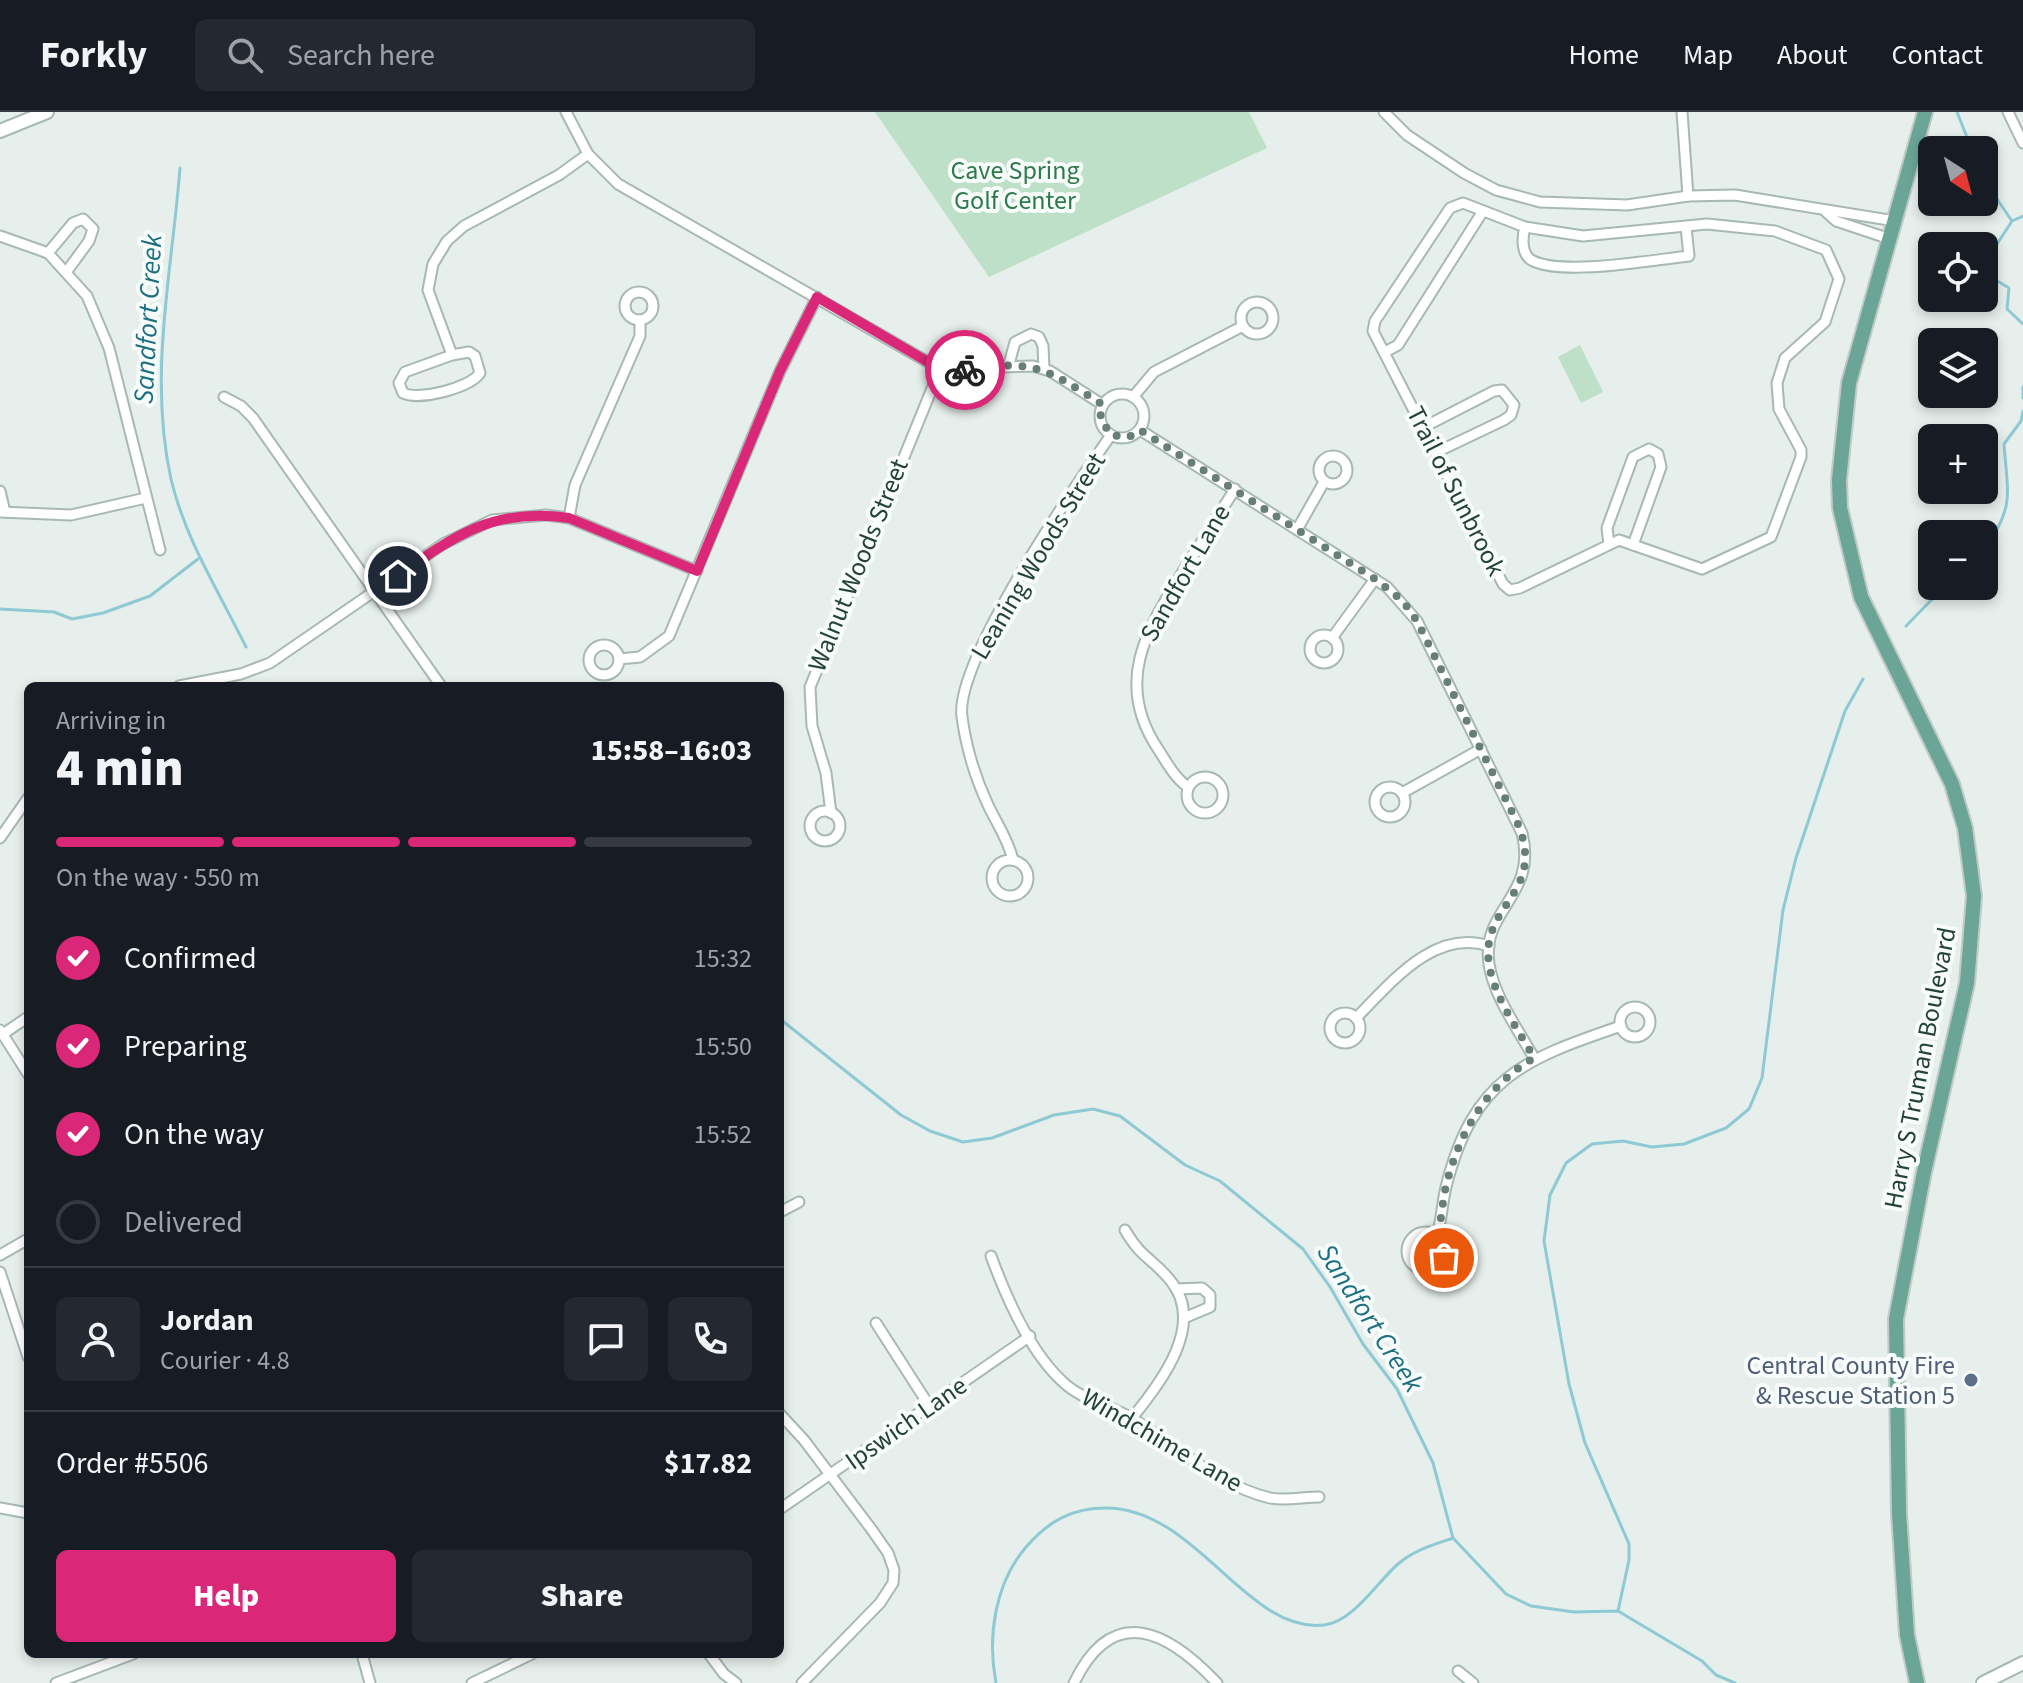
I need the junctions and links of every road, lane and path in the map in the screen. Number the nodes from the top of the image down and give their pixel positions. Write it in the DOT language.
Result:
graph roads {
  1 [pos="47,112"];
  2 [pos="566,112"];
  3 [pos="1384,112"];
  4 [pos="1682,112"];
  5 [pos="1925,112"];
  6 [pos="2008,112"];
  7 [pos="0,131"];
  8 [pos="2023,143"];
  9 [pos="588,154"];
  10 [pos="1688,196"];
  11 [pos="1483,211"];
  12 [pos="1826,212"];
  13 [pos="1895,221"];
  14 [pos="1525,227"];
  15 [pos="1686,227"];
  16 [pos="0,236"];
  17 [pos="1890,239"];
  18 [pos="48,253"];
  19 [pos="67,271"];
  20 [pos="817,297"];
  21 [pos="640,320"];
  22 [pos="1243,326"];
  23 [pos="1385,352"];
  24 [pos="452,355"];
  25 [pos="1009,364"];
  26 [pos="940,369"];
  27 [pos="1044,369"];
  28 [pos="224,397"];
  29 [pos="1133,397"];
  30 [pos="1103,405"];
  31 [pos="1424,427"];
  32 [pos="1140,430"];
  33 [pos="1111,435"];
  34 [pos="1437,452"];
  35 [pos="1324,482"];
  36 [pos="1235,489"];
  37 [pos="0,491"];
  38 [pos="146,498"];
  39 [pos="2,512"];
  40 [pos="569,518"];
  41 [pos="1298,528"];
  42 [pos="1609,544"];
  43 [pos="1633,545"];
  44 [pos="160,550"];
  45 [pos="697,571"];
  46 [pos="1375,579"];
  47 [pos="376,592"];
  48 [pos="1332,638"];
  49 [pos="619,659"];
  50 [pos="200,682"];
  51 [pos="438,682"];
  52 [pos="1481,749"];
  53 [pos="1188,787"];
  54 [pos="1402,793"];
  55 [pos="24,804"];
  56 [pos="831,813"];
  57 [pos="0,838"];
  58 [pos="1013,860"];
  59 [pos="1489,946"];
  60 [pos="1356,1018"];
  61 [pos="24,1019"];
  62 [pos="1621,1026"];
  63 [pos="1,1032"];
  64 [pos="1534,1058"];
  65 [pos="24,1068"];
  66 [pos="799,1202"];
  67 [pos="784,1210"];
  68 [pos="1125,1230"];
  69 [pos="1437,1235"];
  70 [pos="24,1241"];
  71 [pos="0,1255"];
  72 [pos="991,1256"];
  73 [pos="0,1272"];
  74 [pos="1176,1289"];
  75 [pos="1184,1318"];
  76 [pos="876,1323"];
  77 [pos="1030,1336"];
  78 [pos="24,1345"];
  79 [pos="930,1407"];
  80 [pos="1132,1418"];
  81 [pos="784,1419"];
  82 [pos="830,1476"];
  83 [pos="1319,1497"];
  84 [pos="784,1506"];
  85 [pos="0,1508"];
  86 [pos="24,1512"];
  87 [pos="122,1658"];
  88 [pos="363,1658"];
  89 [pos="524,1658"];
  90 [pos="713,1658"];
  91 [pos="2023,1663"];
  92 [pos="1912,1666"];
  93 [pos="1458,1671"];
  94 [pos="56,1683"];
  95 [pos="370,1683"];
  96 [pos="472,1683"];
  97 [pos="736,1683"];
  98 [pos="802,1683"];
  99 [pos="1074,1683"];
  100 [pos="1217,1683"];
  101 [pos="1473,1683"];
  102 [pos="1908,1683"];
  103 [pos="1917,1683"];
  104 [pos="1983,1683"];
  1 -- 7 [label="street"];
  2 -- 9 [label="street"];
  3 -- 10 [label="street"];
  4 -- 10 [label="street"];
  5 -- 13 [label="main road, Harry S Truman Boulevard"];
  6 -- 8 [label="street"];
  9 -- 20 [label="street"];
  9 -- 24 [label="street"];
  10 -- 12 [label="street"];
  11 -- 14 [label="street, Trail of Sunbrook"];
  11 -- 23 [label="street"];
  11 -- 23 [label="street, Trail of Sunbrook"];
  12 -- 13 [label="street"];
  12 -- 17 [label="street"];
  13 -- 17 [label="main road, Harry S Truman Boulevard"];
  14 -- 15 [label="street, Trail of Sunbrook"];
  14 -- 15 [label="street"];
  15 -- 43 [label="street, Trail of Sunbrook"];
  16 -- 18 [label="street"];
  17 -- 92 [label="main road, Harry S Truman Boulevard"];
  18 -- 19 [label="street"];
  18 -- 19 [label="street"];
  19 -- 38 [label="street"];
  20 -- 26 [label="street"];
  20 -- 45 [label="street"];
  21 -- 40 [label="street"];
  22 -- 29 [label="street"];
  23 -- 31 [label="street, Trail of Sunbrook"];
  24 -- 24 [label="street"];
  25 -- 26 [label="street"];
  25 -- 27 [label="street"];
  25 -- 27 [label="street"];
  26 -- 56 [label="street, Walnut Woods Street"];
  27 -- 30 [label="street"];
  28 -- 47 [label="street"];
  29 -- 30 [label="street"];
  29 -- 32 [label="street"];
  30 -- 33 [label="street"];
  31 -- 34 [label="street, Trail of Sunbrook"];
  31 -- 34 [label="street"];
  32 -- 33 [label="street"];
  32 -- 36 [label="street"];
  33 -- 58 [label="street, Leaning Woods Street"];
  34 -- 42 [label="street, Trail of Sunbrook"];
  35 -- 41 [label="street"];
  36 -- 41 [label="street"];
  36 -- 53 [label="street, Sandfort Lane"];
  37 -- 39 [label="street"];
  38 -- 39 [label="street"];
  38 -- 44 [label="street"];
  40 -- 45 [label="street"];
  40 -- 47 [label="street"];
  41 -- 46 [label="street"];
  42 -- 43 [label="street, Trail of Sunbrook"];
  42 -- 43 [label="street"];
  45 -- 49 [label="street"];
  46 -- 48 [label="street"];
  46 -- 52 [label="street"];
  47 -- 50 [label="street"];
  47 -- 51 [label="street"];
  52 -- 54 [label="street"];
  52 -- 59 [label="street"];
  55 -- 57 [label="street"];
  58 -- 58 [label="street, Leaning Woods Street"];
  59 -- 60 [label="street"];
  59 -- 64 [label="street"];
  61 -- 63 [label="street"];
  62 -- 64 [label="street"];
  63 -- 65 [label="street"];
  64 -- 69 [label="street"];
  66 -- 67 [label="street"];
  68 -- 74 [label="street"];
  69 -- 69 [label="street"];
  70 -- 71 [label="street"];
  72 -- 77 [label="street, Windchime Lane"];
  73 -- 78 [label="street"];
  74 -- 75 [label="street"];
  74 -- 75 [label="street"];
  75 -- 80 [label="street"];
  76 -- 79 [label="street"];
  77 -- 79 [label="street, Ipswich Lane"];
  77 -- 80 [label="street, Windchime Lane"];
  79 -- 82 [label="street, Ipswich Lane"];
  80 -- 83 [label="street, Windchime Lane"];
  81 -- 82 [label="street"];
  82 -- 84 [label="street, Ipswich Lane"];
  82 -- 98 [label="street"];
  85 -- 86 [label="street"];
  87 -- 94 [label="street"];
  88 -- 95 [label="street"];
  89 -- 96 [label="street"];
  90 -- 97 [label="street"];
  91 -- 104 [label="street"];
  92 -- 102 [label="street"];
  92 -- 103 [label="main road, Harry S Truman Boulevard"];
  93 -- 101 [label="street"];
  99 -- 100 [label="street"];
}
